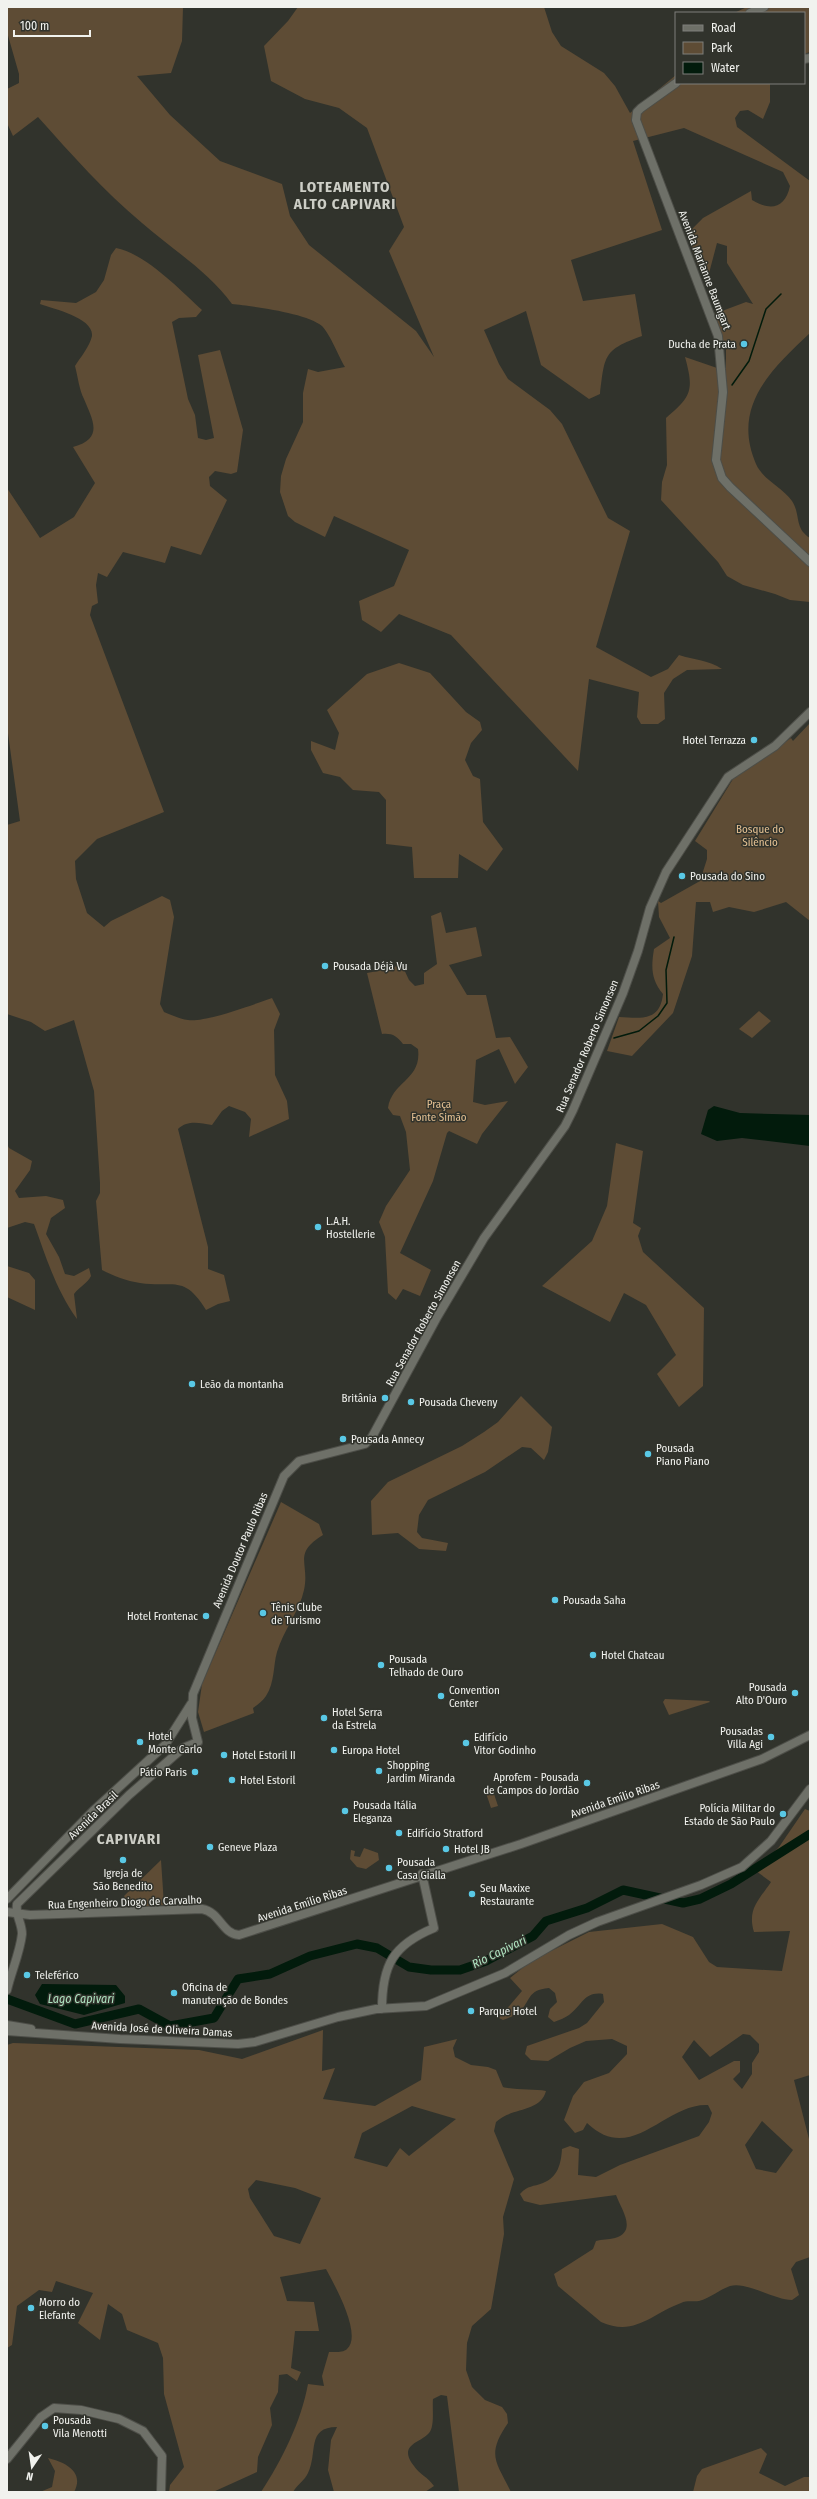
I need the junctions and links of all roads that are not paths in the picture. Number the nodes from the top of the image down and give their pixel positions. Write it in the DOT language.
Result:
graph roads {
  1 [pos="764,7"];
  2 [pos="752,12"];
  3 [pos="675,84"];
  4 [pos="810,562"];
  5 [pos="810,712"];
  6 [pos="299,1461"];
  7 [pos="191,1703"];
  8 [pos="178,1726"];
  9 [pos="195,1735"];
  10 [pos="810,1736"];
  11 [pos="810,1789"];
  12 [pos="422,1874"];
  13 [pos="7,1899"];
  14 [pos="10,1914"];
  15 [pos="233,1934"];
  16 [pos="7,1990"];
  17 [pos="382,2008"];
  18 [pos="7,2025"];
  19 [pos="7,2031"];
  20 [pos="59,2035"];
  21 [pos="7,2459"];
  22 [pos="162,2492"];
  1 -- 2 [label="street"];
  3 -- 4 [label="street, Avenida Marianne Baumgart"];
  5 -- 6 [label="street, Rua Senador Roberto Simonsen"];
  6 -- 7 [label="street, Avenida Doutor Paulo Ribas"];
  7 -- 8 [label="street"];
  7 -- 9 [label="street"];
  8 -- 9 [label="street"];
  8 -- 13 [label="street"];
  9 -- 14 [label="street, Avenida Brasil"];
  10 -- 12 [label="street, Avenida Emílio Ribas"];
  11 -- 17 [label="street, Avenida José de Oliveira Damas"];
  12 -- 15 [label="street, Avenida Emílio Ribas"];
  12 -- 17 [label="street"];
  14 -- 15 [label="street, Rua Engenheiro Diogo de Carvalho"];
  14 -- 16 [label="street"];
  17 -- 20 [label="street, Avenida José de Oliveira Damas"];
  18 -- 20 [label="street, Avenida José de Oliveira Damas"];
  19 -- 20 [label="street, Avenida José de Oliveira Damas"];
  21 -- 22 [label="street"];
}
